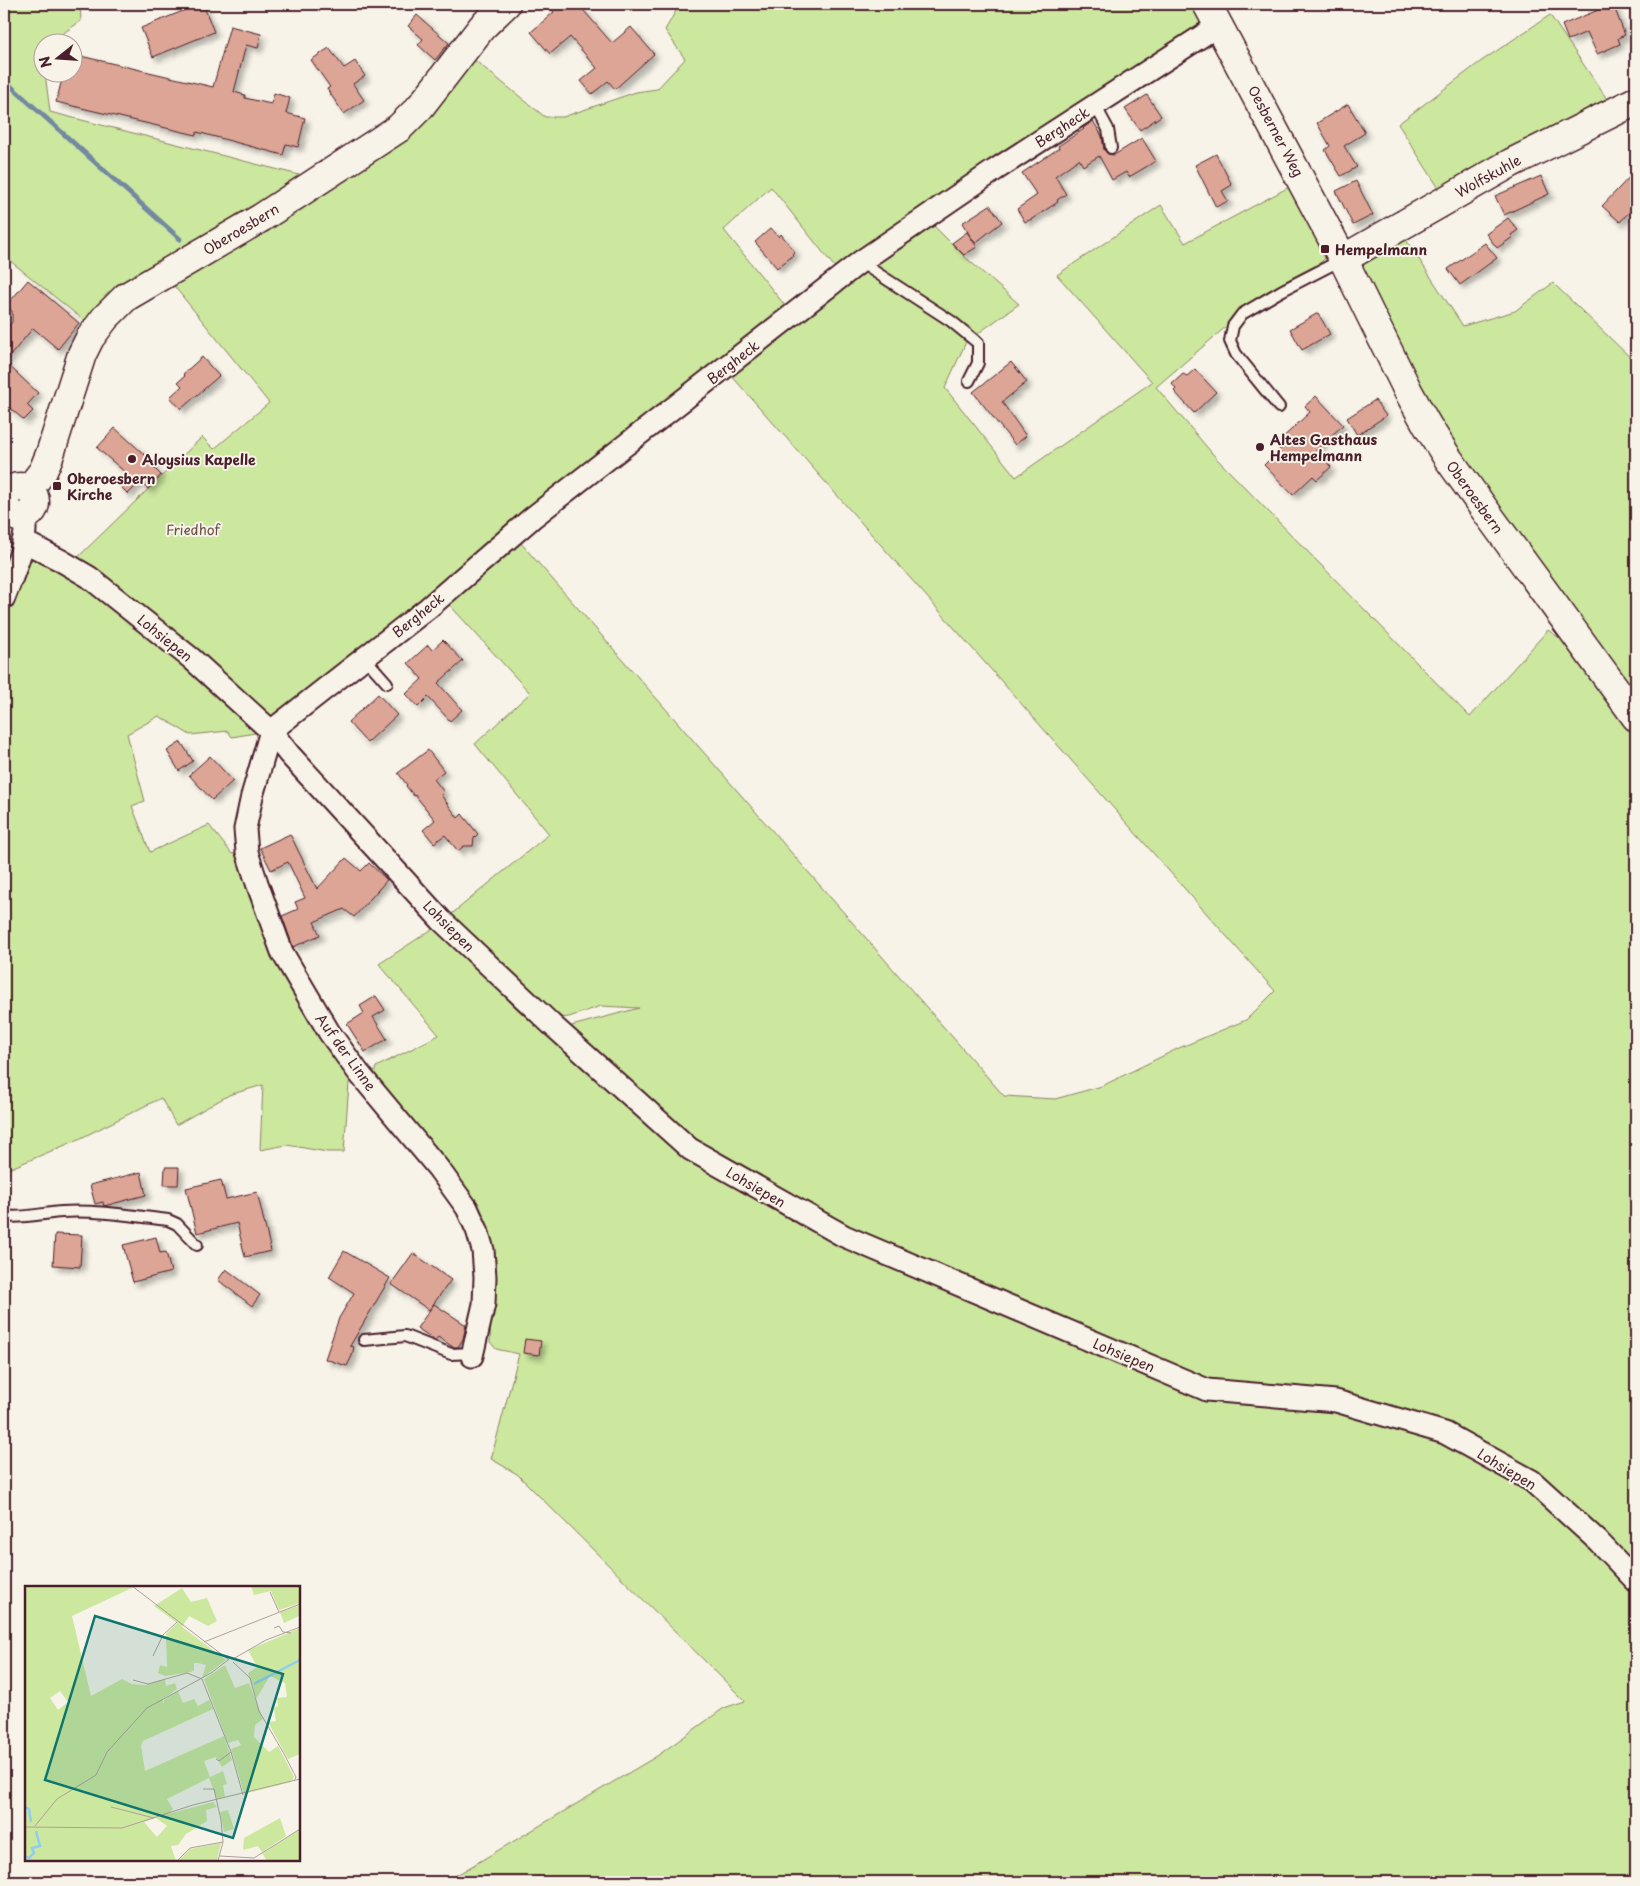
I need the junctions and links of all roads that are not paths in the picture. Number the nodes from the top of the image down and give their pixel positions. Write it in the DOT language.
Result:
graph roads {
  1 [pos="506,4"];
  2 [pos="1213,14"];
  3 [pos="1636,101"];
  4 [pos="1095,105"];
  5 [pos="1111,148"];
  6 [pos="1343,259"];
  7 [pos="860,262"];
  8 [pos="968,381"];
  9 [pos="1279,407"];
  10 [pos="14,514"];
  11 [pos="4,598"];
  12 [pos="365,658"];
  13 [pos="387,683"];
  14 [pos="1636,717"];
  15 [pos="271,731"];
  16 [pos="4,1216"];
  17 [pos="197,1245"];
  18 [pos="364,1340"];
  19 [pos="472,1354"];
  20 [pos="1636,1581"];
  1 -- 10 [label="street, Oberoesbern"];
  2 -- 4 [label="street, Bergheck"];
  2 -- 6 [label="street, Oesberner Weg"];
  3 -- 6 [label="street, Wolfskuhle"];
  4 -- 5 [label="lane"];
  4 -- 7 [label="street, Bergheck"];
  6 -- 9 [label="lane"];
  6 -- 14 [label="street, Oberoesbern"];
  7 -- 8 [label="lane"];
  7 -- 12 [label="street, Bergheck"];
  10 -- 11 [label="street"];
  10 -- 15 [label="street, Lohsiepen"];
  12 -- 13 [label="lane"];
  12 -- 15 [label="street, Bergheck"];
  15 -- 19 [label="street, Auf der Linne"];
  15 -- 20 [label="street, Lohsiepen"];
  16 -- 17 [label="lane"];
  18 -- 19 [label="lane"];
}
